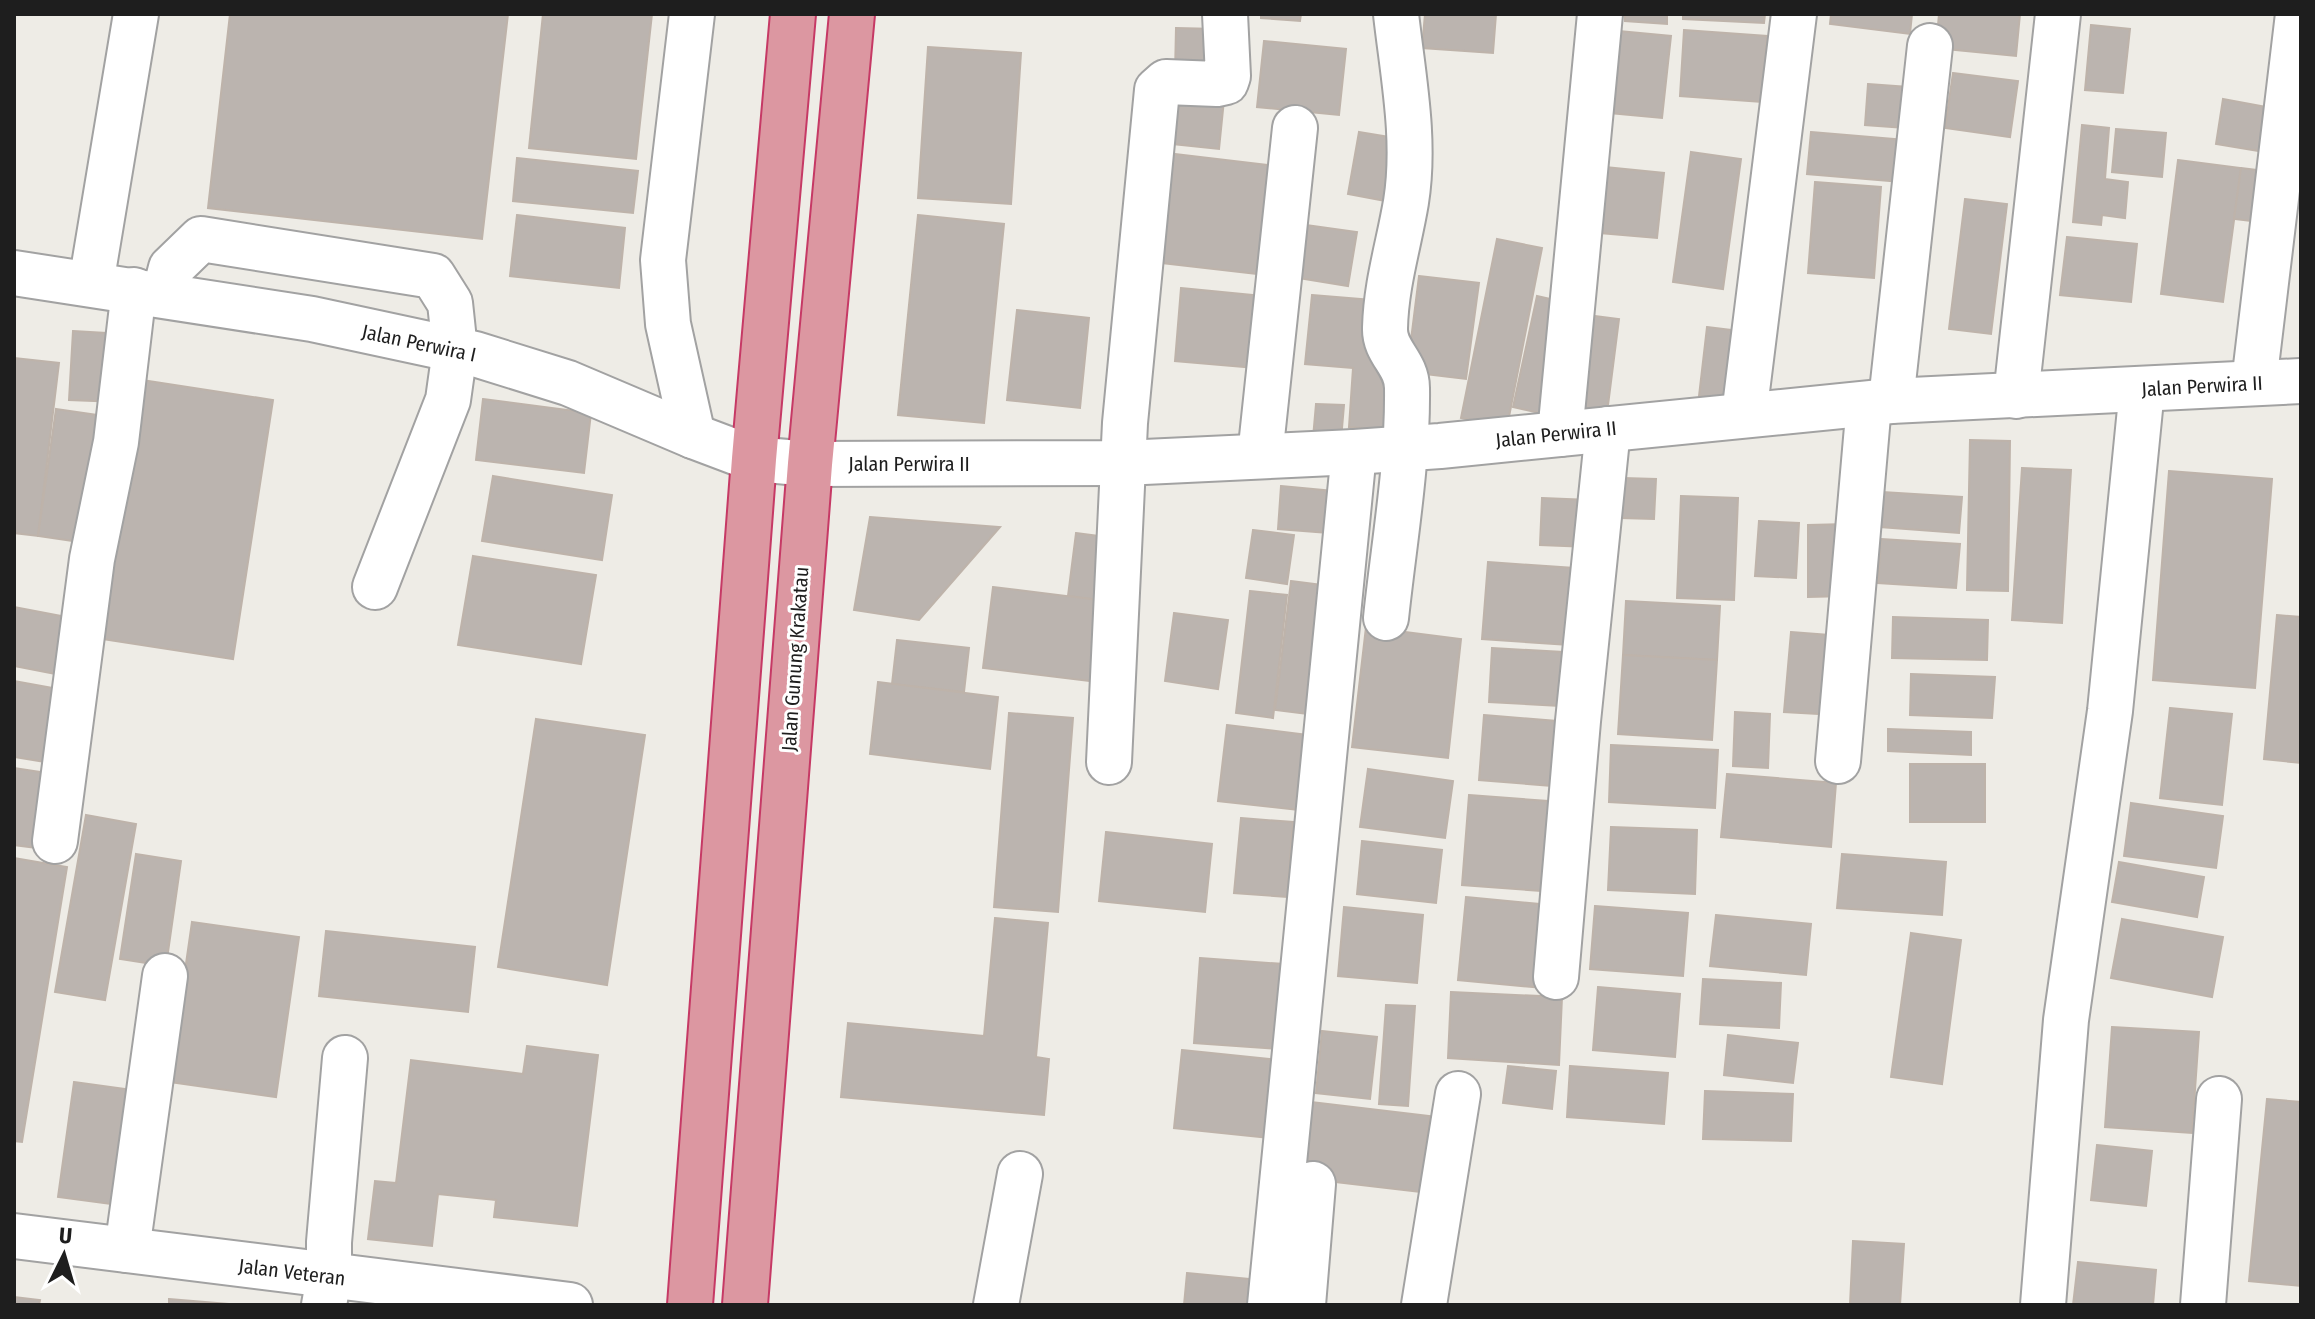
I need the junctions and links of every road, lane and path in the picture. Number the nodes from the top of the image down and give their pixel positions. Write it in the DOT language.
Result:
graph roads {
  1 [pos="136,14"];
  2 [pos="692,14"];
  3 [pos="793,14"];
  4 [pos="852,14"];
  5 [pos="1225,14"];
  6 [pos="1396,14"];
  7 [pos="1600,14"];
  8 [pos="1794,14"];
  9 [pos="2058,14"];
  10 [pos="2298,14"];
  11 [pos="1930,46"];
  12 [pos="1295,128"];
  13 [pos="14,273"];
  14 [pos="91,284"];
  15 [pos="149,293"];
  16 [pos="455,350"];
  17 [pos="2301,381"];
  18 [pos="2254,383"];
  19 [pos="2142,389"];
  20 [pos="2016,396"];
  21 [pos="1880,403"];
  22 [pos="1744,415"];
  23 [pos="1608,429"];
  24 [pos="1560,434"];
  25 [pos="693,436"];
  26 [pos="1405,449"];
  27 [pos="1354,452"];
  28 [pos="1260,456"];
  29 [pos="754,459"];
  30 [pos="1123,463"];
  31 [pos="810,464"];
  32 [pos="375,587"];
  33 [pos="1386,618"];
  34 [pos="1838,761"];
  35 [pos="1109,762"];
  36 [pos="55,841"];
  37 [pos="165,976"];
  38 [pos="1556,977"];
  39 [pos="345,1058"];
  40 [pos="1458,1094"];
  41 [pos="2219,1099"];
  42 [pos="1020,1174"];
  43 [pos="1313,1184"];
  44 [pos="14,1236"];
  45 [pos="127,1250"];
  46 [pos="326,1291"];
  47 [pos="570,1305"];
  48 [pos="690,1305"];
  49 [pos="745,1305"];
  50 [pos="996,1305"];
  51 [pos="1270,1305"];
  52 [pos="1303,1305"];
  53 [pos="1424,1305"];
  54 [pos="2043,1305"];
  55 [pos="2203,1305"];
  1 -- 14 [label="street"];
  2 -- 25 [label="street"];
  3 -- 29 [label="highway"];
  4 -- 31 [label="highway, Jalan Gunung Krakatau"];
  5 -- 30 [label="street"];
  6 -- 26 [label="street"];
  7 -- 24 [label="street"];
  8 -- 22 [label="street"];
  9 -- 20 [label="street"];
  10 -- 18 [label="street"];
  11 -- 21 [label="street"];
  12 -- 28 [label="street"];
  13 -- 14 [label="street, Jalan Perwira I"];
  14 -- 15 [label="street, Jalan Perwira I"];
  15 -- 16 [label="street, Jalan Perwira I"];
  15 -- 16 [label="street"];
  15 -- 36 [label="street"];
  16 -- 25 [label="street, Jalan Perwira I"];
  16 -- 32 [label="street"];
  17 -- 18 [label="street, Jalan Perwira II"];
  18 -- 19 [label="street, Jalan Perwira II"];
  19 -- 20 [label="street, Jalan Perwira II"];
  19 -- 54 [label="street"];
  20 -- 21 [label="street, Jalan Perwira II"];
  21 -- 22 [label="street, Jalan Perwira II"];
  21 -- 34 [label="street"];
  22 -- 23 [label="street, Jalan Perwira II"];
  23 -- 24 [label="street, Jalan Perwira II"];
  23 -- 38 [label="street"];
  24 -- 26 [label="street, Jalan Perwira II"];
  25 -- 29 [label="street, Jalan Perwira I"];
  26 -- 27 [label="street, Jalan Perwira II"];
  26 -- 33 [label="street"];
  27 -- 28 [label="street, Jalan Perwira II"];
  27 -- 51 [label="street"];
  28 -- 30 [label="street, Jalan Perwira II"];
  29 -- 31 [label="street, Jalan Perwira I"];
  29 -- 48 [label="highway"];
  30 -- 31 [label="street, Jalan Perwira II"];
  30 -- 35 [label="street"];
  31 -- 49 [label="highway, Jalan Gunung Krakatau"];
  37 -- 45 [label="street"];
  39 -- 46 [label="street"];
  40 -- 53 [label="street"];
  41 -- 55 [label="street"];
  42 -- 50 [label="street"];
  43 -- 52 [label="street"];
  44 -- 45 [label="street, Jalan Veteran"];
  45 -- 46 [label="street, Jalan Veteran"];
  46 -- 47 [label="street, Jalan Veteran"];
}
